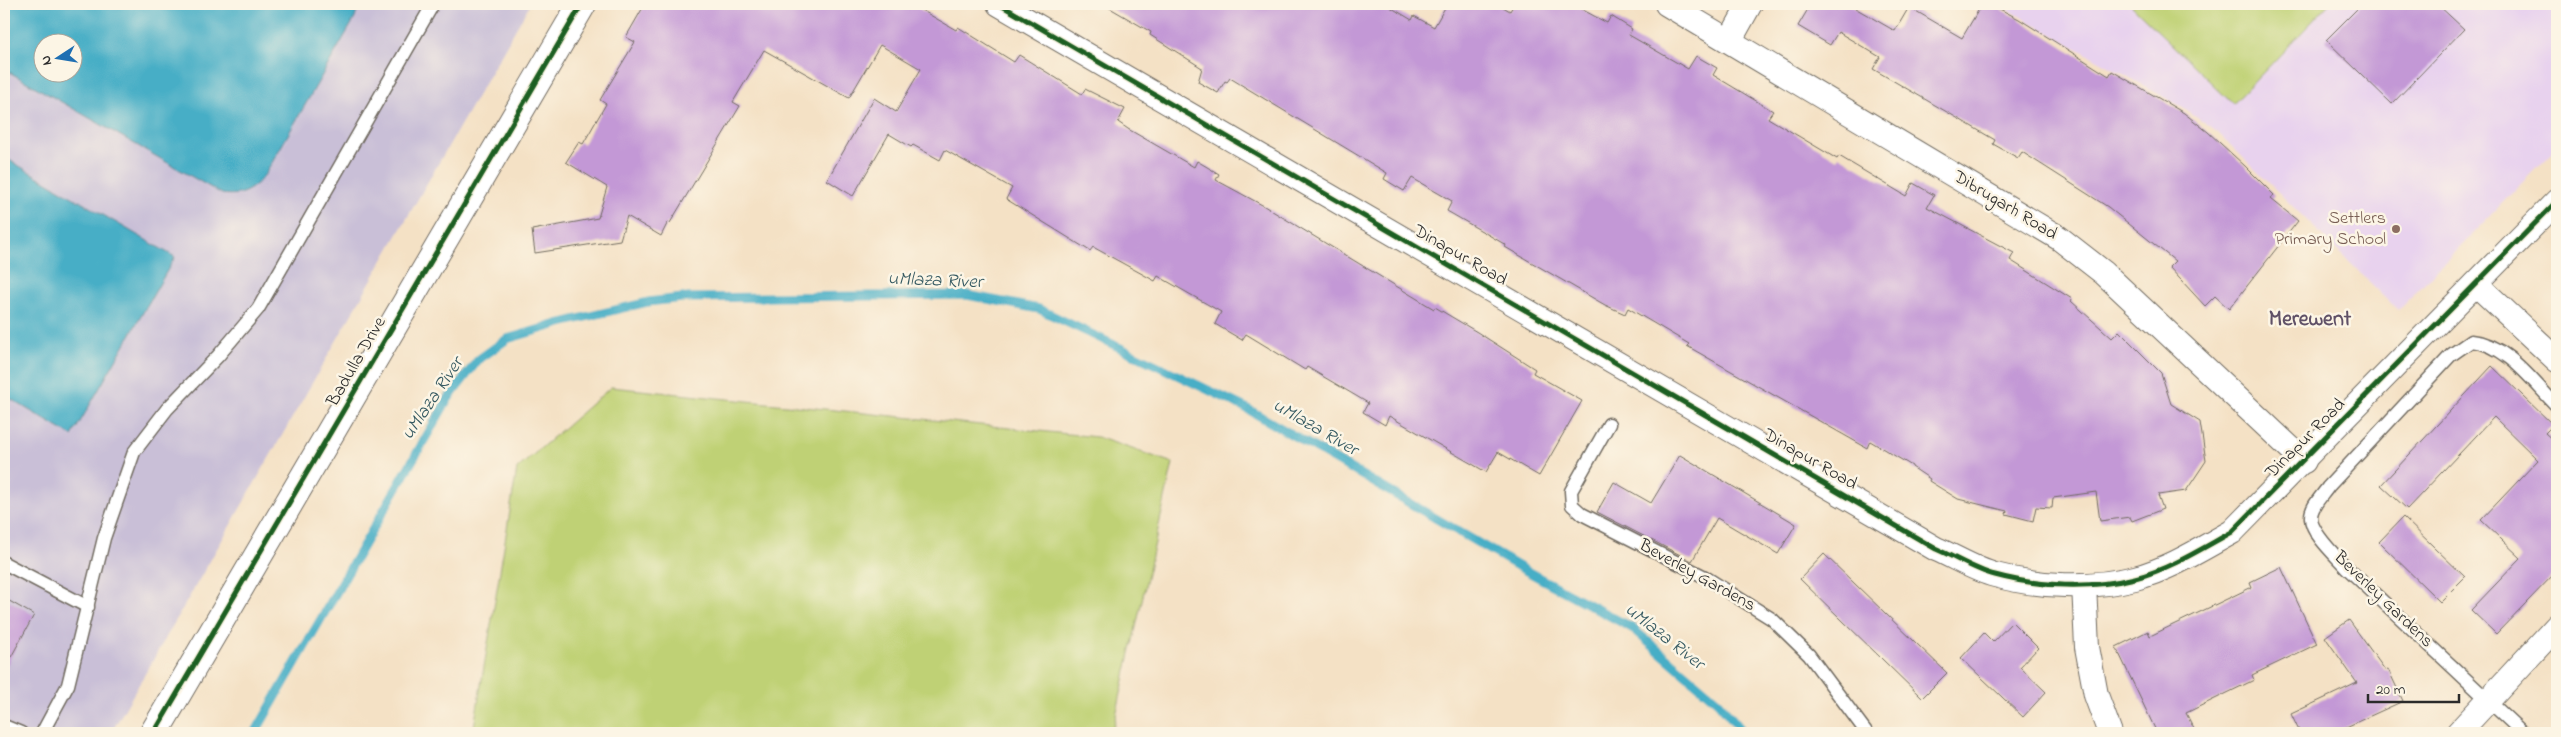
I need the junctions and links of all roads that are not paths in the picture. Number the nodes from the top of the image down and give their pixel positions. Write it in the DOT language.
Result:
graph roads {
  1 [pos="433,4"];
  2 [pos="582,4"];
  3 [pos="999,4"];
  4 [pos="1667,4"];
  5 [pos="1750,4"];
  6 [pos="1730,40"];
  7 [pos="2557,201"];
  8 [pos="2476,284"];
  9 [pos="2557,360"];
  10 [pos="2557,406"];
  11 [pos="1609,424"];
  12 [pos="2304,461"];
  13 [pos="4,563"];
  14 [pos="2084,585"];
  15 [pos="88,607"];
  16 [pos="2557,626"];
  17 [pos="2490,700"];
  18 [pos="4,726"];
  19 [pos="21,733"];
  20 [pos="42,733"];
  21 [pos="154,733"];
  22 [pos="1867,733"];
  23 [pos="2110,733"];
  24 [pos="2458,733"];
  25 [pos="2523,733"];
  1 -- 15 [label="lane"];
  2 -- 21 [label="street, Badulla Drive"];
  3 -- 14 [label="street, Dinapur Road"];
  4 -- 6 [label="street, Dibrugarh Road"];
  5 -- 6 [label="street"];
  6 -- 12 [label="street, Dibrugarh Road"];
  7 -- 8 [label="street, Dinapur Road"];
  8 -- 9 [label="street"];
  8 -- 12 [label="street, Dinapur Road"];
  10 -- 17 [label="lane, Beverley Gardens"];
  11 -- 22 [label="lane, Beverley Gardens"];
  12 -- 14 [label="street, Dinapur Road"];
  13 -- 15 [label="lane"];
  14 -- 23 [label="street"];
  15 -- 20 [label="lane"];
  16 -- 17 [label="street"];
  17 -- 24 [label="street"];
  17 -- 25 [label="lane, Beverley Gardens"];
  18 -- 19 [label="lane"];
}
